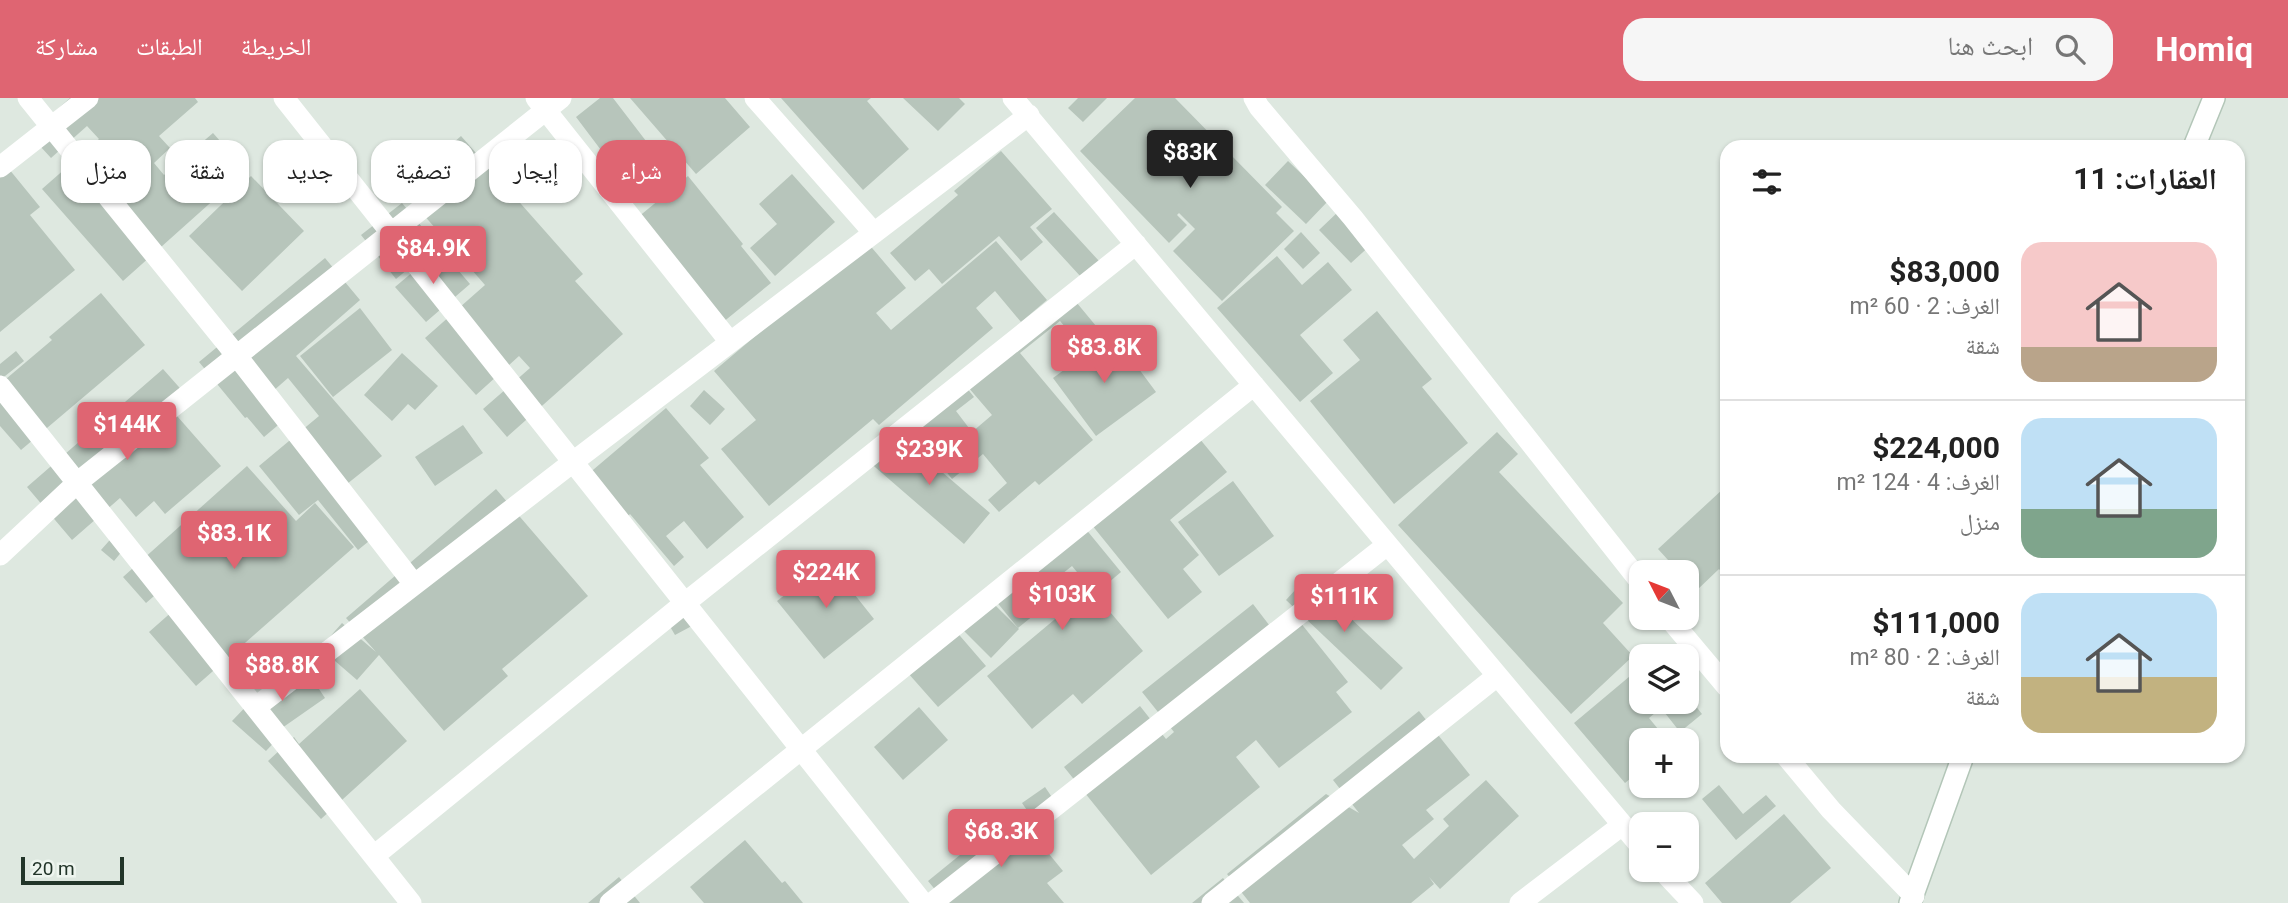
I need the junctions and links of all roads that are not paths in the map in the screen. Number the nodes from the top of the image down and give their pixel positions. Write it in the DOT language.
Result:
graph roads {
  1 [pos="28,98"];
  2 [pos="88,98"];
  3 [pos="284,98"];
  4 [pos="755,98"];
  5 [pos="1013,98"];
  6 [pos="1254,98"];
  7 [pos="2214,98"];
  8 [pos="548,102"];
  9 [pos="1029,115"];
  10 [pos="50,127"];
  11 [pos="2197,140"];
  12 [pos="0,167"];
  13 [pos="391,233"];
  14 [pos="874,233"];
  15 [pos="1136,244"];
  16 [pos="730,342"];
  17 [pos="236,355"];
  18 [pos="1254,385"];
  19 [pos="0,386"];
  20 [pos="573,462"];
  21 [pos="78,482"];
  22 [pos="1387,545"];
  23 [pos="0,555"];
  24 [pos="1629,568"];
  25 [pos="414,584"];
  26 [pos="685,603"];
  27 [pos="1679,630"];
  28 [pos="1497,676"];
  29 [pos="1720,679"];
  30 [pos="256,708"];
  31 [pos="801,750"];
  32 [pos="1792,763"];
  33 [pos="1961,763"];
  34 [pos="1621,826"];
  35 [pos="1629,834"];
  36 [pos="374,856"];
  37 [pos="1673,882"];
  38 [pos="1912,900"];
  39 [pos="411,903"];
  40 [pos="610,903"];
  41 [pos="923,903"];
  42 [pos="932,903"];
  43 [pos="1212,903"];
  44 [pos="1520,903"];
  45 [pos="1693,903"];
  1 -- 10 [label="street"];
  2 -- 10 [label="street"];
  3 -- 13 [label="street"];
  4 -- 14 [label="street"];
  5 -- 9 [label="street"];
  6 -- 24 [label="street"];
  7 -- 11 [label="street"];
  8 -- 13 [label="street"];
  8 -- 16 [label="street"];
  9 -- 14 [label="street"];
  9 -- 15 [label="street"];
  10 -- 12 [label="street"];
  10 -- 17 [label="street"];
  13 -- 17 [label="street"];
  13 -- 20 [label="street"];
  14 -- 16 [label="street"];
  15 -- 18 [label="street"];
  15 -- 26 [label="street"];
  16 -- 20 [label="street"];
  17 -- 21 [label="street"];
  17 -- 25 [label="street"];
  18 -- 22 [label="street"];
  18 -- 31 [label="street"];
  19 -- 21 [label="street"];
  20 -- 25 [label="street"];
  20 -- 26 [label="street"];
  21 -- 23 [label="street"];
  21 -- 30 [label="street"];
  22 -- 28 [label="street"];
  22 -- 42 [label="street"];
  25 -- 30 [label="street"];
  26 -- 31 [label="street"];
  26 -- 36 [label="street"];
  27 -- 29 [label="street"];
  28 -- 34 [label="street"];
  28 -- 43 [label="street"];
  30 -- 36 [label="street"];
  31 -- 40 [label="street"];
  31 -- 41 [label="street"];
  32 -- 38 [label="street"];
  33 -- 38 [label="street"];
  34 -- 35 [label="street"];
  34 -- 44 [label="street"];
  36 -- 39 [label="street"];
  37 -- 45 [label="street"];
}
